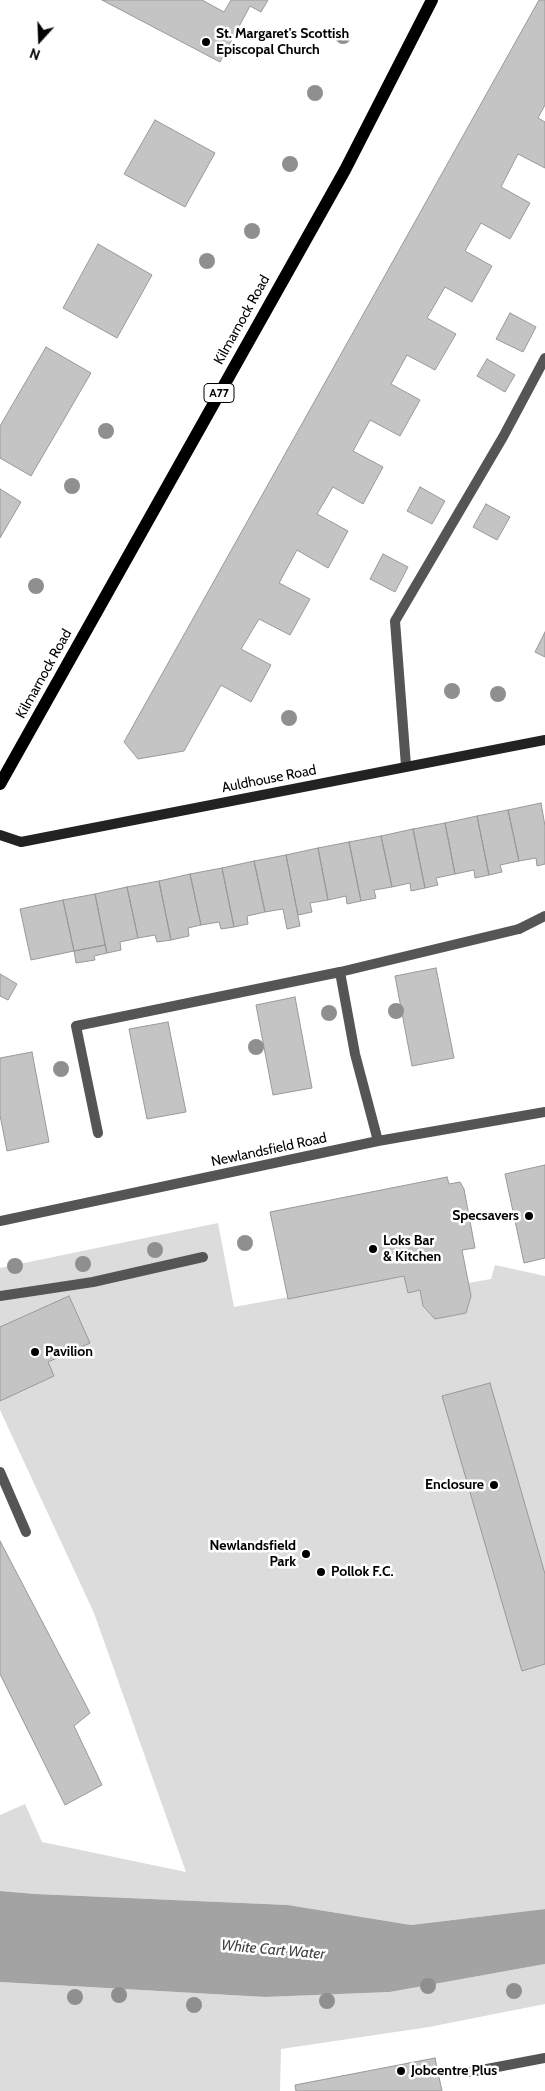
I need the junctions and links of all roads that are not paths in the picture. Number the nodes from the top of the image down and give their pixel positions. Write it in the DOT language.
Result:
graph roads {
  1 [pos="432,0"];
  2 [pos="545,358"];
  3 [pos="545,740"];
  4 [pos="406,766"];
  5 [pos="0,784"];
  6 [pos="0,836"];
  7 [pos="545,916"];
  8 [pos="340,972"];
  9 [pos="545,1112"];
  10 [pos="98,1134"];
  11 [pos="378,1141"];
  12 [pos="0,1221"];
  13 [pos="203,1257"];
  14 [pos="0,1296"];
  15 [pos="0,1472"];
  16 [pos="26,1532"];
  17 [pos="545,2058"];
  18 [pos="471,2072"];
  1 -- 5 [label="main road, Kilmarnock Road / A77"];
  2 -- 4 [label="street"];
  3 -- 4 [label="street, Auldhouse Road"];
  4 -- 6 [label="street, Auldhouse Road"];
  7 -- 8 [label="street"];
  8 -- 10 [label="street"];
  8 -- 11 [label="street"];
  9 -- 11 [label="street, Newlandsfield Road"];
  11 -- 12 [label="street, Newlandsfield Road"];
  13 -- 14 [label="street"];
  15 -- 16 [label="street"];
  17 -- 18 [label="street"];
}
